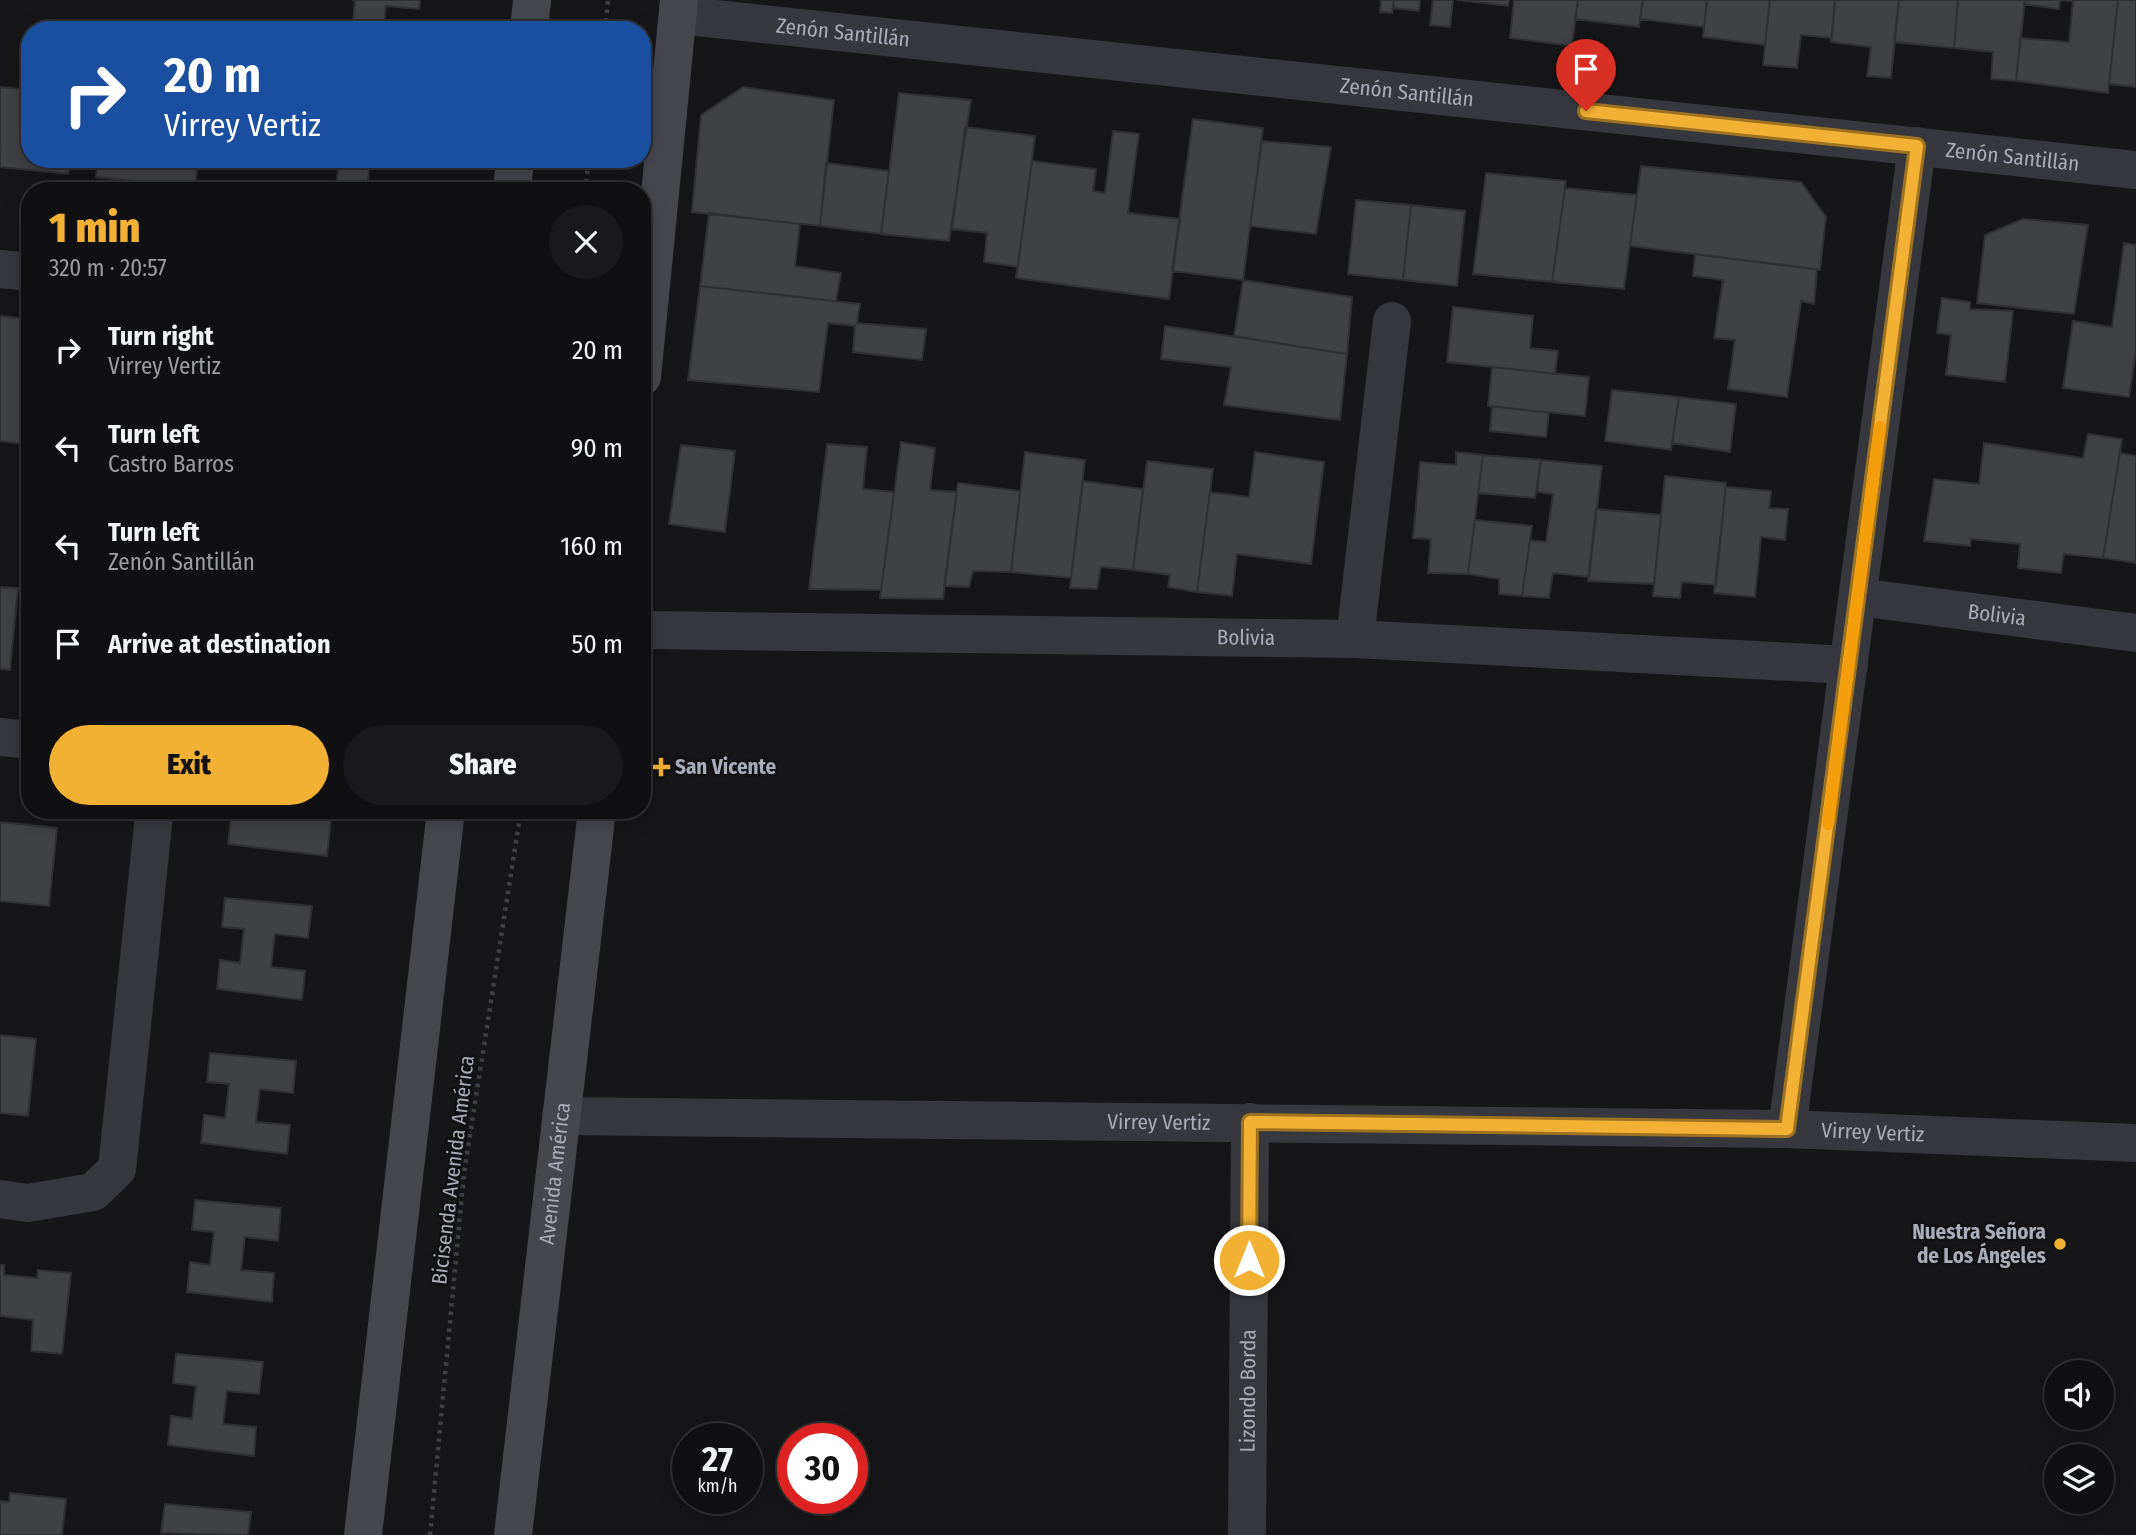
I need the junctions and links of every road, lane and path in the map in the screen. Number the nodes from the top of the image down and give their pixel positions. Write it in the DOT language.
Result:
graph roads {
  1 [pos="532,0"];
  2 [pos="608,0"];
  3 [pos="678,8"];
  4 [pos="530,21"];
  5 [pos="606,21"];
  6 [pos="1917,146"];
  7 [pos="2136,170"];
  8 [pos="0,269"];
  9 [pos="21,271"];
  10 [pos="651,285"];
  11 [pos="1392,321"];
  12 [pos="1858,597"];
  13 [pos="651,630"];
  14 [pos="2136,633"];
  15 [pos="1355,639"];
  16 [pos="1849,665"];
  17 [pos="0,737"];
  18 [pos="21,739"];
  19 [pos="152,819"];
  20 [pos="445,819"];
  21 [pos="520,819"];
  22 [pos="596,819"];
  23 [pos="561,1116"];
  24 [pos="1250,1122"];
  25 [pos="1787,1129"];
  26 [pos="2136,1143"];
  27 [pos="0,1199"];
  28 [pos="363,1535"];
  29 [pos="430,1535"];
  30 [pos="513,1535"];
  31 [pos="1247,1535"];
  1 -- 4 [label="main road"];
  2 -- 5 [label="path"];
  3 -- 6 [label="street, Zenón Santillán"];
  3 -- 10 [label="main road"];
  6 -- 7 [label="street, Zenón Santillán"];
  6 -- 12 [label="street"];
  8 -- 9 [label="street"];
  11 -- 15 [label="street"];
  12 -- 14 [label="street, Bolivia"];
  12 -- 16 [label="street"];
  13 -- 15 [label="street, Bolivia"];
  15 -- 16 [label="street, Bolivia"];
  16 -- 25 [label="street"];
  17 -- 18 [label="street"];
  19 -- 27 [label="street"];
  20 -- 28 [label="main road"];
  21 -- 29 [label="path, Bicisenda Avenida América"];
  22 -- 23 [label="main road, Avenida América"];
  23 -- 24 [label="street, Virrey Vertiz"];
  23 -- 30 [label="main road, Avenida América"];
  24 -- 25 [label="street, Virrey Vertiz"];
  24 -- 31 [label="street, Lizondo Borda"];
  25 -- 26 [label="street, Virrey Vertiz"];
}
